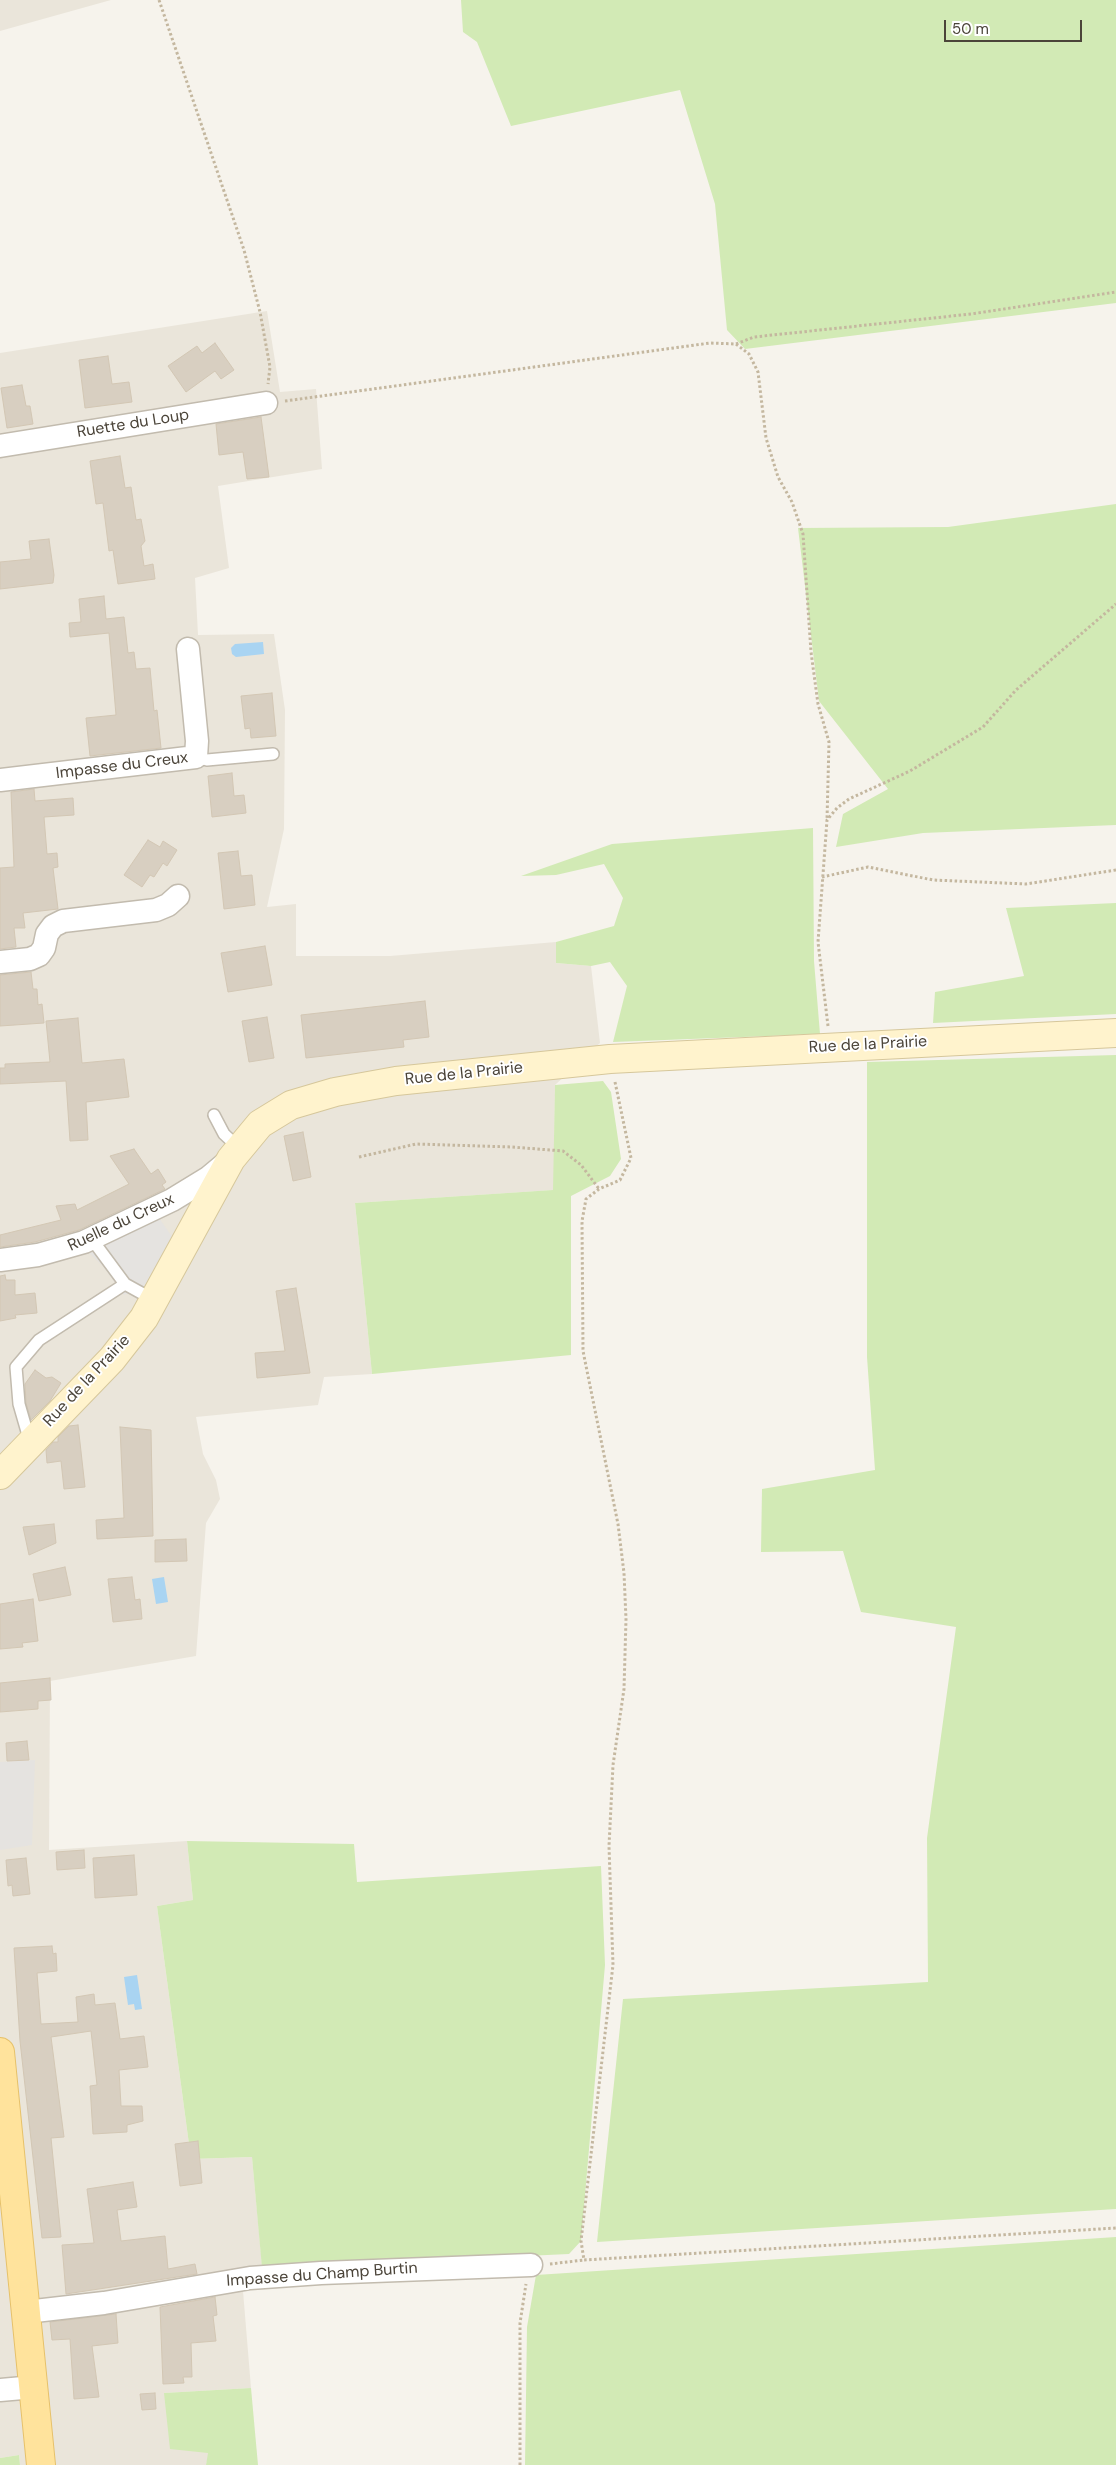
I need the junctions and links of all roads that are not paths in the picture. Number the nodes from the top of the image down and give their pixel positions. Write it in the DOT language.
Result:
graph roads {
  1 [pos="266,403"];
  2 [pos="0,446"];
  3 [pos="188,649"];
  4 [pos="273,754"];
  5 [pos="196,757"];
  6 [pos="0,780"];
  7 [pos="178,896"];
  8 [pos="0,962"];
  9 [pos="1116,1033"];
  10 [pos="214,1114"];
  11 [pos="235,1154"];
  12 [pos="172,1200"];
  13 [pos="193,1226"];
  14 [pos="91,1238"];
  15 [pos="0,1260"];
  16 [pos="125,1284"];
  17 [pos="154,1300"];
  18 [pos="30,1442"];
  19 [pos="0,1475"];
  20 [pos="0,2052"];
  21 [pos="9,2222"];
  22 [pos="531,2265"];
  23 [pos="26,2312"];
  24 [pos="34,2388"];
  25 [pos="0,2390"];
  26 [pos="41,2465"];
  1 -- 2 [label="street, Ruette du Loup"];
  3 -- 5 [label="street, Impasse du Creux"];
  4 -- 5 [label="lane"];
  5 -- 6 [label="street, Impasse du Creux"];
  7 -- 8 [label="street"];
  9 -- 11 [label="street, Rue de la Prairie"];
  10 -- 11 [label="lane"];
  11 -- 12 [label="street, Ruelle du Creux"];
  11 -- 13 [label="street, Rue de la Prairie"];
  12 -- 13 [label="street"];
  12 -- 14 [label="street, Ruelle du Creux"];
  13 -- 17 [label="street, Rue de la Prairie"];
  14 -- 15 [label="street, Ruelle du Creux"];
  14 -- 16 [label="lane"];
  16 -- 17 [label="lane"];
  16 -- 18 [label="lane"];
  17 -- 18 [label="street, Rue de la Prairie"];
  18 -- 19 [label="street, Rue de la Prairie"];
  20 -- 21 [label="main road"];
  21 -- 23 [label="main road"];
  22 -- 23 [label="street, Impasse du Champ Burtin"];
  23 -- 24 [label="main road"];
  24 -- 25 [label="street"];
  24 -- 26 [label="main road"];
}
